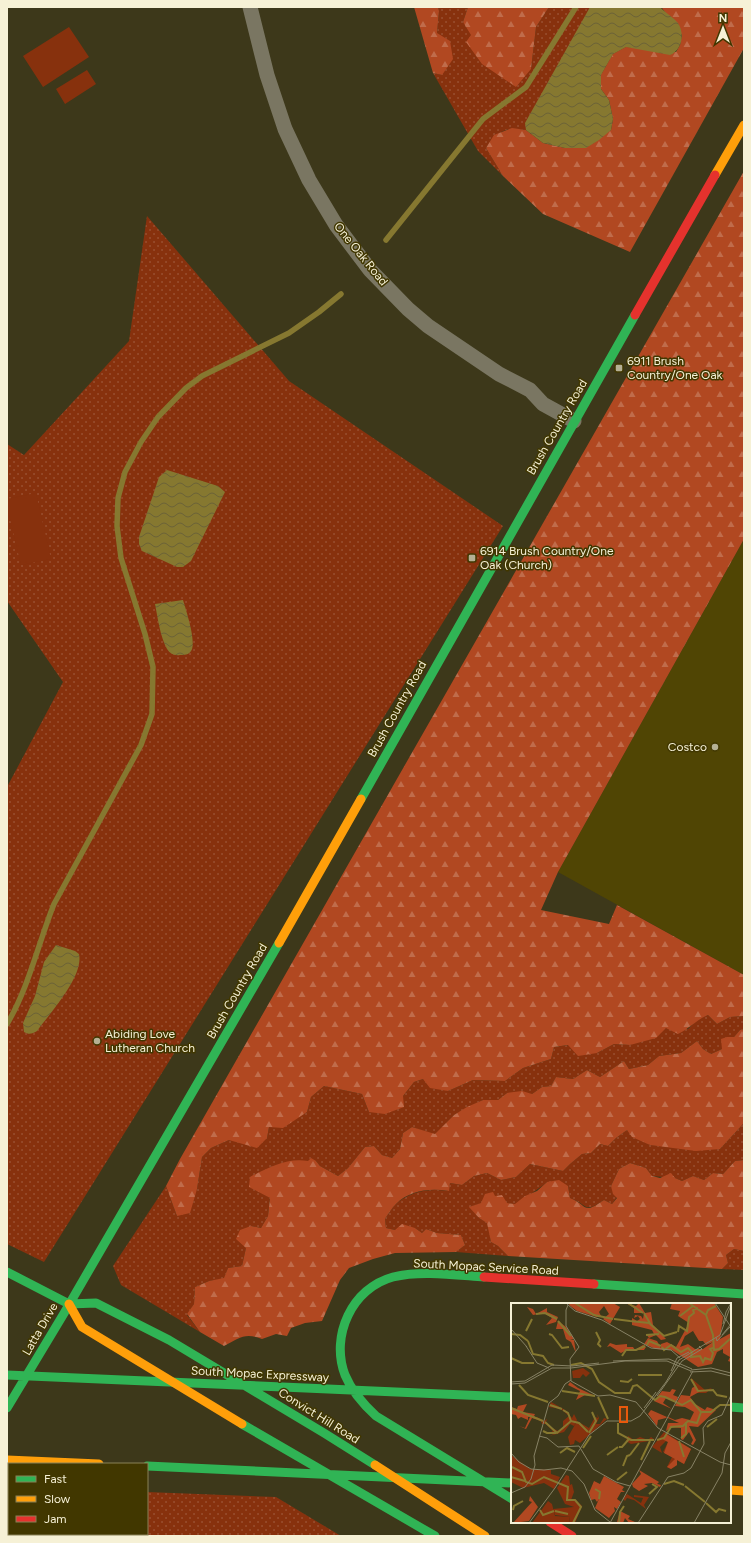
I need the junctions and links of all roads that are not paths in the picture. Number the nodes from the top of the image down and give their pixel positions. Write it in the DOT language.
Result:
graph roads {
  1 [pos="250,7"];
  2 [pos="744,125"];
  3 [pos="574,421"];
  4 [pos="7,1272"];
  5 [pos="744,1294"];
  6 [pos="69,1304"];
  7 [pos="7,1375"];
  8 [pos="511,1398"];
  9 [pos="731,1407"];
  10 [pos="7,1408"];
  11 [pos="744,1408"];
  12 [pos="7,1460"];
  13 [pos="76,1463"];
  14 [pos="148,1466"];
  15 [pos="511,1483"];
  16 [pos="731,1490"];
  17 [pos="744,1491"];
  18 [pos="511,1498"];
  19 [pos="552,1523"];
  20 [pos="435,1536"];
  21 [pos="485,1536"];
  22 [pos="572,1536"];
  1 -- 3 [label="street, One Oak Road"];
  2 -- 3 [label="main road, Brush Country Road"];
  3 -- 6 [label="main road, Brush Country Road"];
  4 -- 6 [label="main road, Convict Hill Road"];
  5 -- 18 [label="main road, South Mopac Service Road"];
  6 -- 10 [label="main road, Latta Drive"];
  6 -- 20 [label="main road"];
  6 -- 21 [label="main road, Convict Hill Road"];
  7 -- 8 [label="main road, South Mopac Expressway"];
  9 -- 11 [label="main road"];
  12 -- 13 [label="main road"];
  14 -- 15 [label="main road"];
  16 -- 17 [label="main road"];
  19 -- 22 [label="main road"];
}
